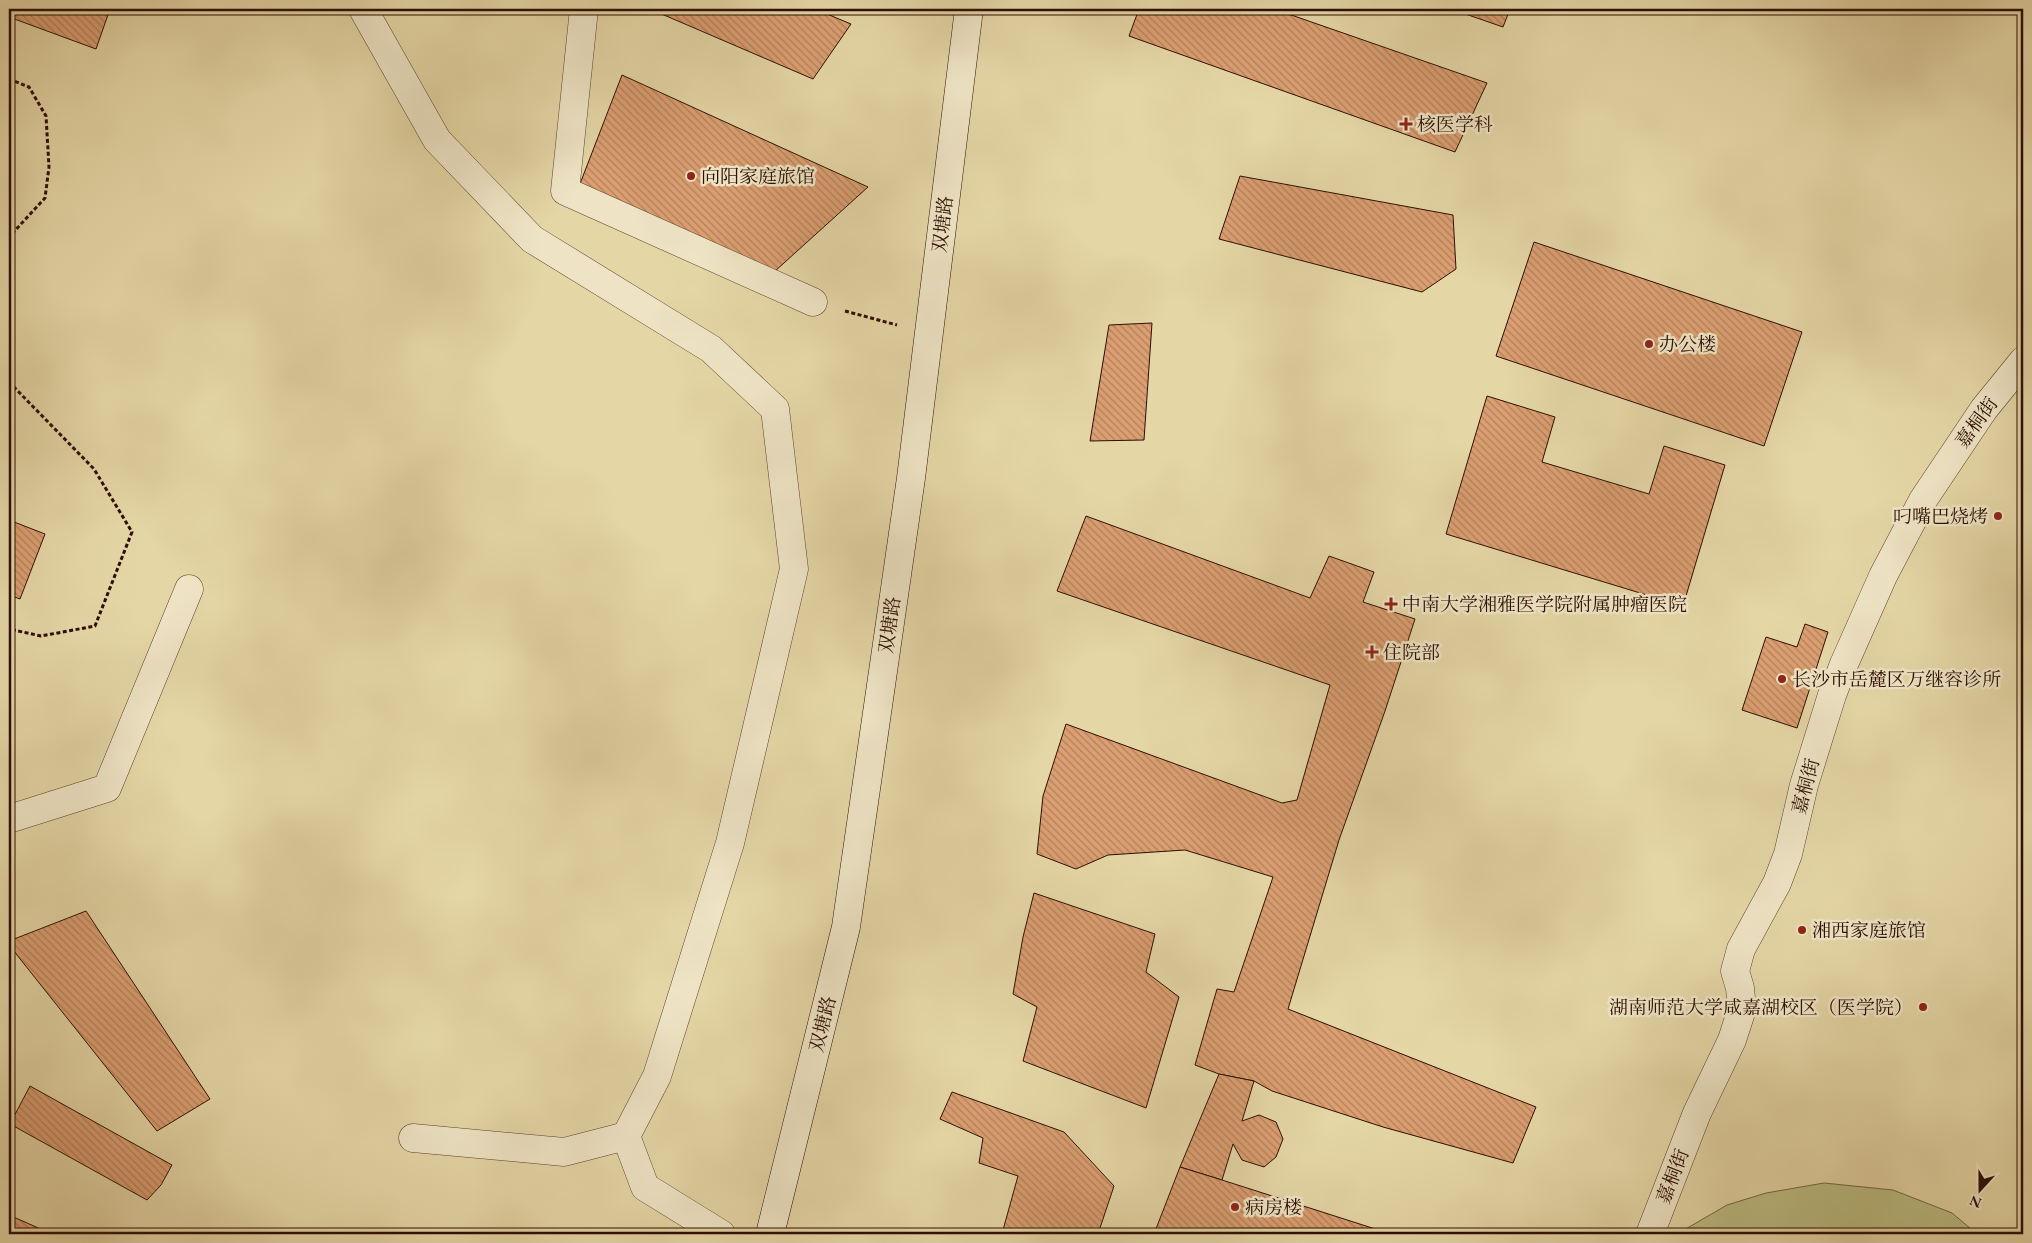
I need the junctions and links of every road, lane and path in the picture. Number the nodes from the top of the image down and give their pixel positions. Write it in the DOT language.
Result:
graph roads {
  1 [pos="363,9"];
  2 [pos="584,9"];
  3 [pos="969,9"];
  4 [pos="9,79"];
  5 [pos="9,236"];
  6 [pos="813,302"];
  7 [pos="929,334"];
  8 [pos="2023,361"];
  9 [pos="9,382"];
  10 [pos="189,589"];
  11 [pos="9,629"];
  12 [pos="9,819"];
  13 [pos="626,1136"];
  14 [pos="413,1138"];
  15 [pos="721,1234"];
  16 [pos="770,1234"];
  17 [pos="1650,1234"];
  1 -- 13 [label="street"];
  2 -- 6 [label="street"];
  3 -- 7 [label="street, 双塘路"];
  4 -- 5 [label="path"];
  6 -- 7 [label="path"];
  7 -- 16 [label="street, 双塘路"];
  8 -- 17 [label="street, 嘉桐街"];
  9 -- 11 [label="path"];
  10 -- 12 [label="street"];
  13 -- 14 [label="street"];
  13 -- 15 [label="street"];
}
